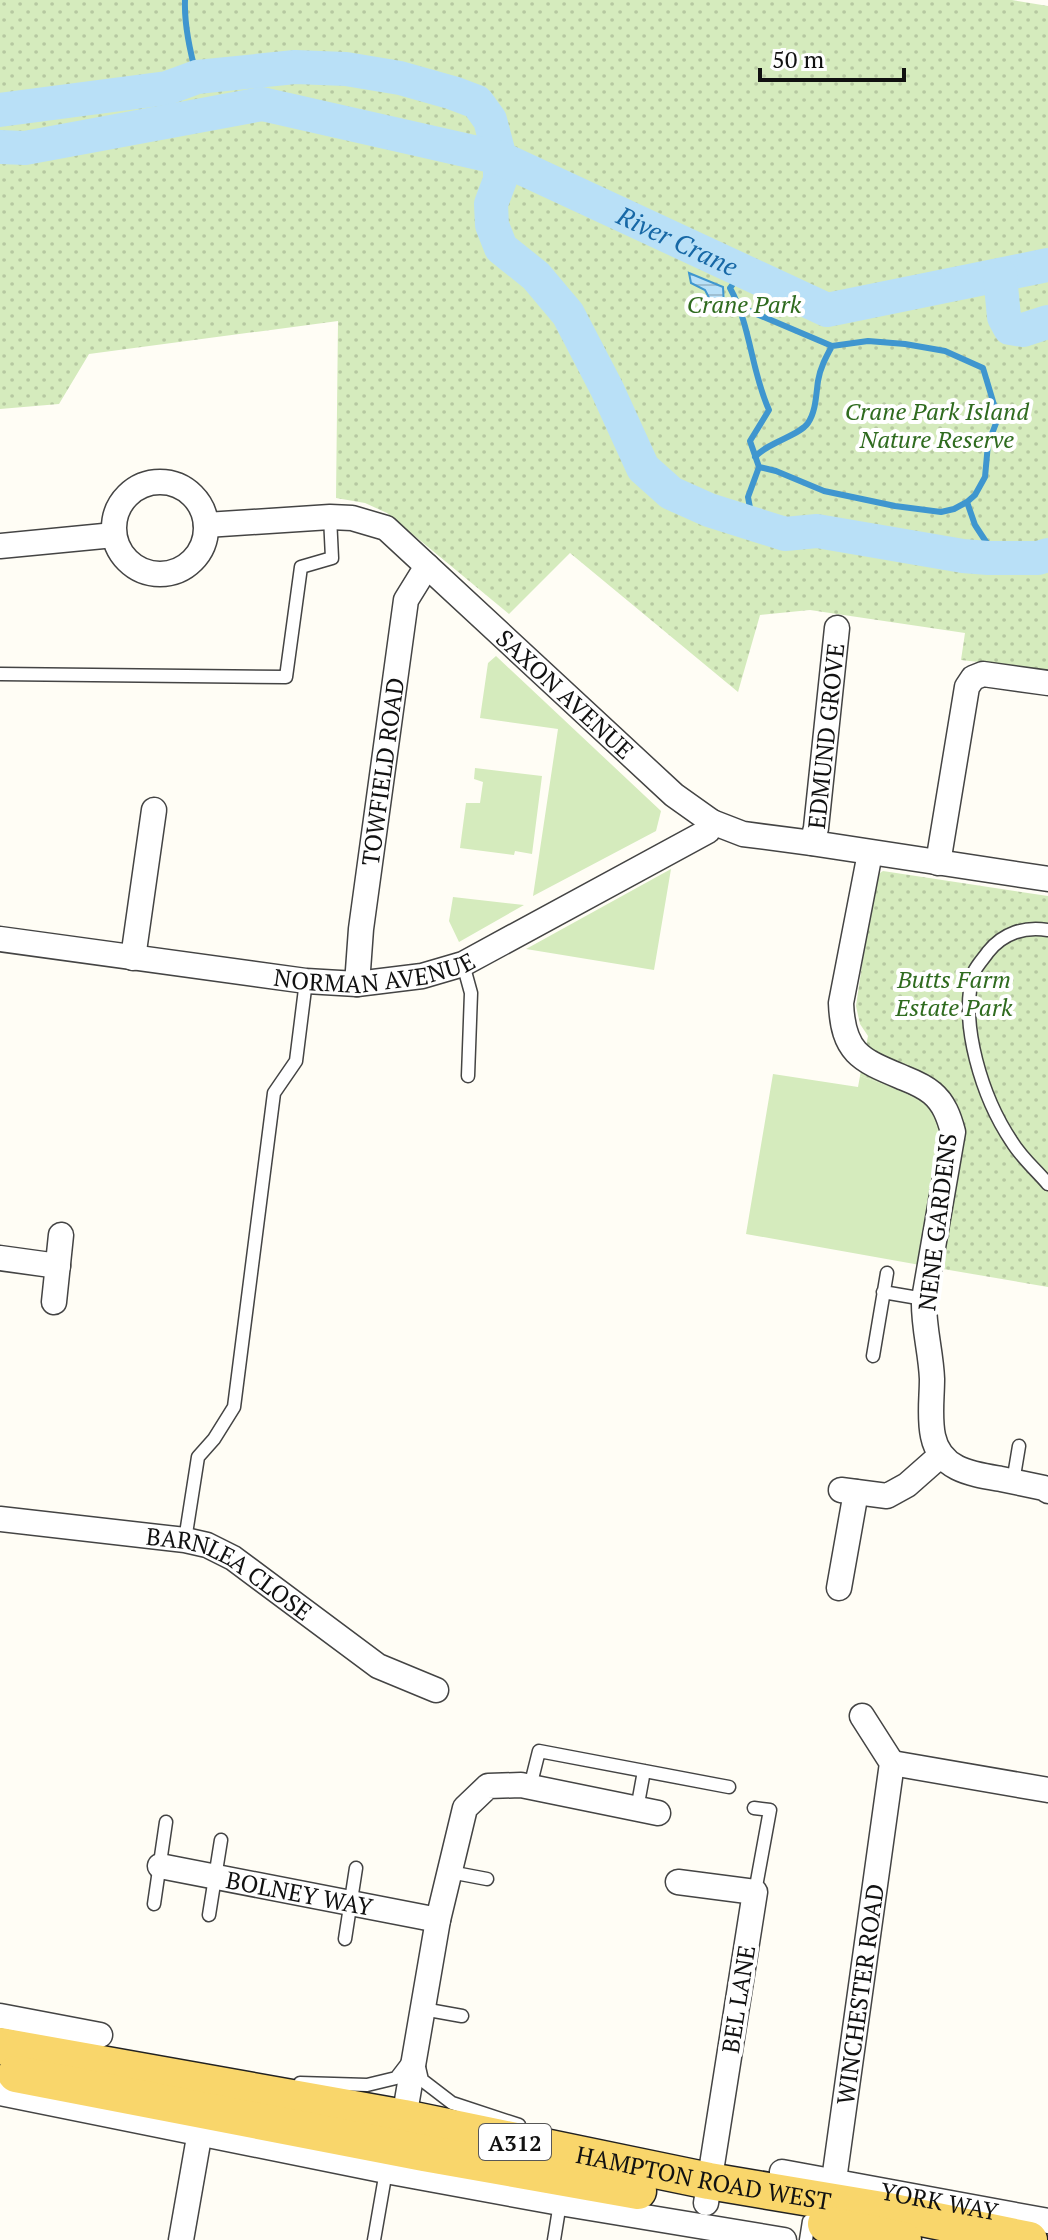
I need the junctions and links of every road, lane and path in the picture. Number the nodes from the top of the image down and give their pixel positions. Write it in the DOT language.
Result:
graph roads {
  1 [pos="330,517"];
  2 [pos="206,525"];
  3 [pos="114,535"];
  4 [pos="0,546"];
  5 [pos="427,566"];
  6 [pos="837,628"];
  7 [pos="0,674"];
  8 [pos="1048,683"];
  9 [pos="154,810"];
  10 [pos="712,822"];
  11 [pos="812,843"];
  12 [pos="870,853"];
  13 [pos="938,863"];
  14 [pos="1048,868"];
  15 [pos="1048,879"];
  16 [pos="1048,930"];
  17 [pos="0,939"];
  18 [pos="133,958"];
  19 [pos="463,964"];
  20 [pos="306,981"];
  21 [pos="357,984"];
  22 [pos="468,1076"];
  23 [pos="1048,1184"];
  24 [pos="61,1235"];
  25 [pos="0,1258"];
  26 [pos="58,1266"];
  27 [pos="887,1273"];
  28 [pos="883,1292"];
  29 [pos="924,1299"];
  30 [pos="54,1302"];
  31 [pos="873,1356"];
  32 [pos="1019,1446"];
  33 [pos="941,1455"];
  34 [pos="1013,1482"];
  35 [pos="1048,1491"];
  36 [pos="0,1519"];
  37 [pos="185,1540"];
  38 [pos="839,1588"];
  39 [pos="436,1690"];
  40 [pos="862,1716"];
  41 [pos="892,1763"];
  42 [pos="644,1771"];
  43 [pos="530,1787"];
  44 [pos="729,1787"];
  45 [pos="1048,1790"];
  46 [pos="754,1808"];
  47 [pos="648,1811"];
  48 [pos="166,1822"];
  49 [pos="221,1840"];
  50 [pos="160,1866"];
  51 [pos="356,1868"];
  52 [pos="450,1872"];
  53 [pos="215,1877"];
  54 [pos="487,1879"];
  55 [pos="678,1882"];
  56 [pos="755,1892"];
  57 [pos="350,1903"];
  58 [pos="154,1904"];
  59 [pos="209,1915"];
  60 [pos="438,1920"];
  61 [pos="345,1939"];
  62 [pos="423,2009"];
  63 [pos="0,2016"];
  64 [pos="462,2016"];
  65 [pos="100,2035"];
  66 [pos="0,2046"];
  67 [pos="415,2052"];
  68 [pos="0,2071"];
  69 [pos="0,2093"];
  70 [pos="204,2109"];
  71 [pos="393,2142"];
  72 [pos="476,2149"];
  73 [pos="782,2172"];
  74 [pos="555,2176"];
  75 [pos="708,2192"];
  76 [pos="815,2218"];
  77 [pos="1048,2221"];
  78 [pos="889,2232"];
  79 [pos="181,2240"];
  80 [pos="374,2240"];
  81 [pos="554,2240"];
  82 [pos="1029,2240"];
  1 -- 2 [label="street, SAXON AVENUE"];
  1 -- 5 [label="street, SAXON AVENUE"];
  1 -- 7 [label="lane"];
  2 -- 3 [label="street"];
  2 -- 3 [label="street"];
  3 -- 4 [label="street"];
  5 -- 10 [label="street, SAXON AVENUE"];
  5 -- 21 [label="street, TOWFIELD ROAD"];
  6 -- 11 [label="street, EDMUND GROVE"];
  8 -- 13 [label="street"];
  9 -- 18 [label="street"];
  10 -- 11 [label="street, SAXON AVENUE"];
  10 -- 19 [label="street, NORMAN AVENUE"];
  11 -- 12 [label="street, SAXON AVENUE"];
  12 -- 13 [label="street, SAXON AVENUE"];
  12 -- 29 [label="street, NENE GARDENS"];
  13 -- 15 [label="street, SAXON AVENUE"];
  14 -- 15 [label="street, SAXON AVENUE"];
  16 -- 23 [label="lane"];
  17 -- 18 [label="street, NORMAN AVENUE"];
  18 -- 20 [label="street, NORMAN AVENUE"];
  19 -- 21 [label="street, NORMAN AVENUE"];
  19 -- 22 [label="lane"];
  20 -- 21 [label="street, NORMAN AVENUE"];
  20 -- 37 [label="lane"];
  24 -- 26 [label="street"];
  25 -- 26 [label="street"];
  26 -- 30 [label="street"];
  27 -- 28 [label="lane"];
  28 -- 29 [label="lane"];
  28 -- 31 [label="lane"];
  29 -- 33 [label="street, NENE GARDENS"];
  32 -- 34 [label="lane"];
  33 -- 34 [label="street"];
  33 -- 38 [label="street"];
  34 -- 35 [label="street"];
  36 -- 37 [label="street, BARNLEA CLOSE"];
  37 -- 39 [label="street, BARNLEA CLOSE"];
  40 -- 41 [label="street"];
  41 -- 45 [label="street"];
  41 -- 76 [label="street, WINCHESTER ROAD"];
  42 -- 43 [label="lane"];
  42 -- 44 [label="lane"];
  42 -- 47 [label="lane"];
  43 -- 47 [label="street"];
  43 -- 52 [label="street"];
  46 -- 56 [label="lane"];
  48 -- 50 [label="lane"];
  49 -- 53 [label="lane"];
  50 -- 53 [label="street, BOLNEY WAY"];
  50 -- 58 [label="lane"];
  51 -- 57 [label="lane"];
  52 -- 54 [label="lane"];
  52 -- 60 [label="street"];
  53 -- 57 [label="street, BOLNEY WAY"];
  53 -- 59 [label="lane"];
  55 -- 56 [label="street"];
  56 -- 75 [label="street, BEL LANE"];
  57 -- 60 [label="street, BOLNEY WAY"];
  57 -- 61 [label="lane"];
  60 -- 62 [label="street"];
  62 -- 64 [label="lane"];
  62 -- 67 [label="street"];
  63 -- 65 [label="street"];
  66 -- 70 [label="main road, HAMPTON ROAD WEST / A312"];
  67 -- 70 [label="lane"];
  67 -- 71 [label="street"];
  67 -- 74 [label="lane"];
  68 -- 70 [label="main road, HAMPTON ROAD WEST / A312"];
  69 -- 70 [label="street, HAMPTON ROAD WEST"];
  70 -- 71 [label="main road, HAMPTON ROAD WEST / A312"];
  70 -- 71 [label="street, HAMPTON ROAD WEST"];
  70 -- 79 [label="street"];
  71 -- 74 [label="main road, HAMPTON ROAD WEST / A312"];
  71 -- 74 [label="street, HAMPTON ROAD WEST"];
  71 -- 80 [label="lane"];
  72 -- 74 [label="lane"];
  73 -- 76 [label="street, YORK WAY"];
  74 -- 75 [label="main road, HAMPTON ROAD WEST / A312"];
  74 -- 76 [label="street, HAMPTON ROAD WEST"];
  74 -- 81 [label="lane"];
  75 -- 76 [label="main road, HAMPTON ROAD WEST / A312"];
  76 -- 77 [label="street, YORK WAY"];
  76 -- 78 [label="main road, HAMPTON ROAD WEST / A312"];
  78 -- 82 [label="main road, HAMPTON ROAD WEST / A312"];
}
